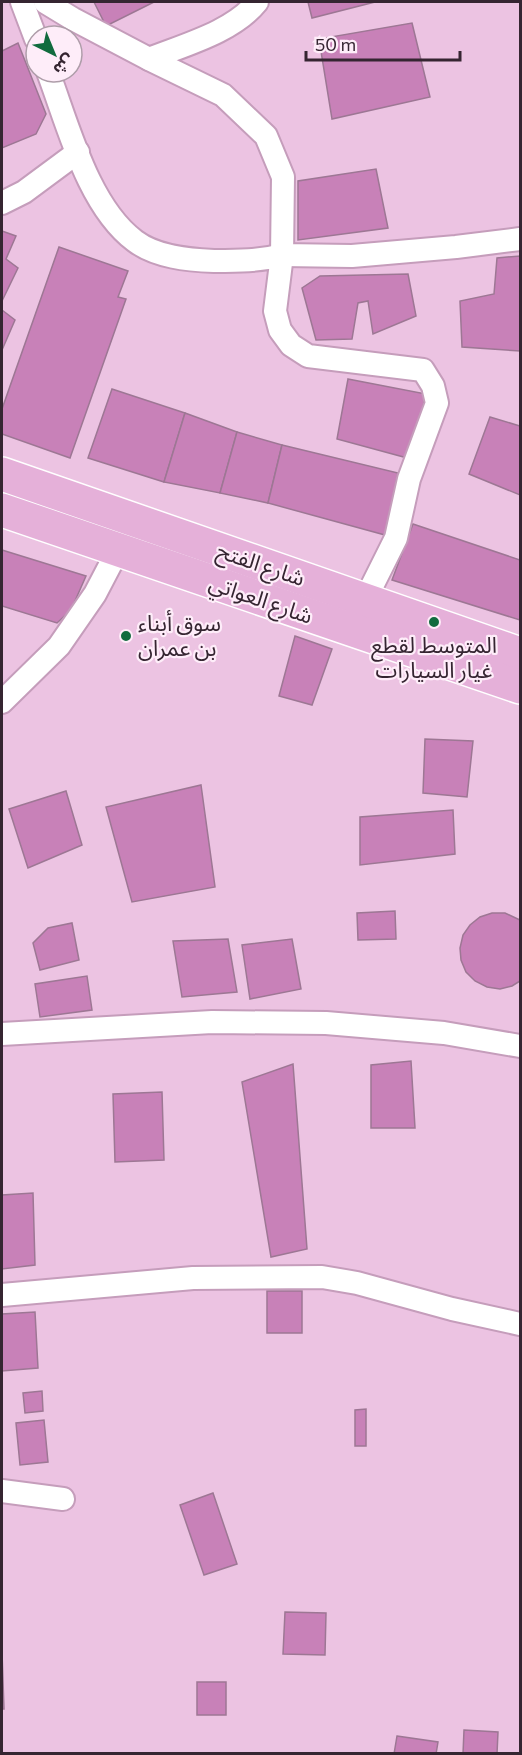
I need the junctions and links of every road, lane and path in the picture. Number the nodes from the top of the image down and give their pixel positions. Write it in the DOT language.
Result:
graph roads {
  1 [pos="22,2"];
  2 [pos="45,2"];
  3 [pos="257,2"];
  4 [pos="30,24"];
  5 [pos="149,59"];
  6 [pos="52,84"];
  7 [pos="78,152"];
  8 [pos="2,203"];
  9 [pos="520,239"];
  10 [pos="282,255"];
  11 [pos="2,474"];
  12 [pos="2,510"];
  13 [pos="118,550"];
  14 [pos="365,600"];
  15 [pos="355,630"];
  16 [pos="520,654"];
  17 [pos="520,687"];
  18 [pos="2,702"];
  19 [pos="2,1034"];
  20 [pos="520,1046"];
  21 [pos="2,1294"];
  22 [pos="520,1324"];
  23 [pos="2,1491"];
  24 [pos="63,1499"];
  1 -- 4 [label="street"];
  2 -- 5 [label="street"];
  3 -- 5 [label="street"];
  5 -- 10 [label="street"];
  6 -- 7 [label="street"];
  7 -- 8 [label="street"];
  7 -- 10 [label="street"];
  9 -- 10 [label="street"];
  10 -- 14 [label="street"];
  11 -- 14 [label="main road, شارع الفتح"];
  12 -- 13 [label="main road, شارع العواتي"];
  13 -- 15 [label="main road, شارع العواتي"];
  13 -- 18 [label="street"];
  14 -- 15 [label="street"];
  14 -- 16 [label="main road, شارع الفتح"];
  15 -- 17 [label="main road, شارع العواتي"];
  19 -- 20 [label="street"];
  21 -- 22 [label="street"];
  23 -- 24 [label="street"];
}
